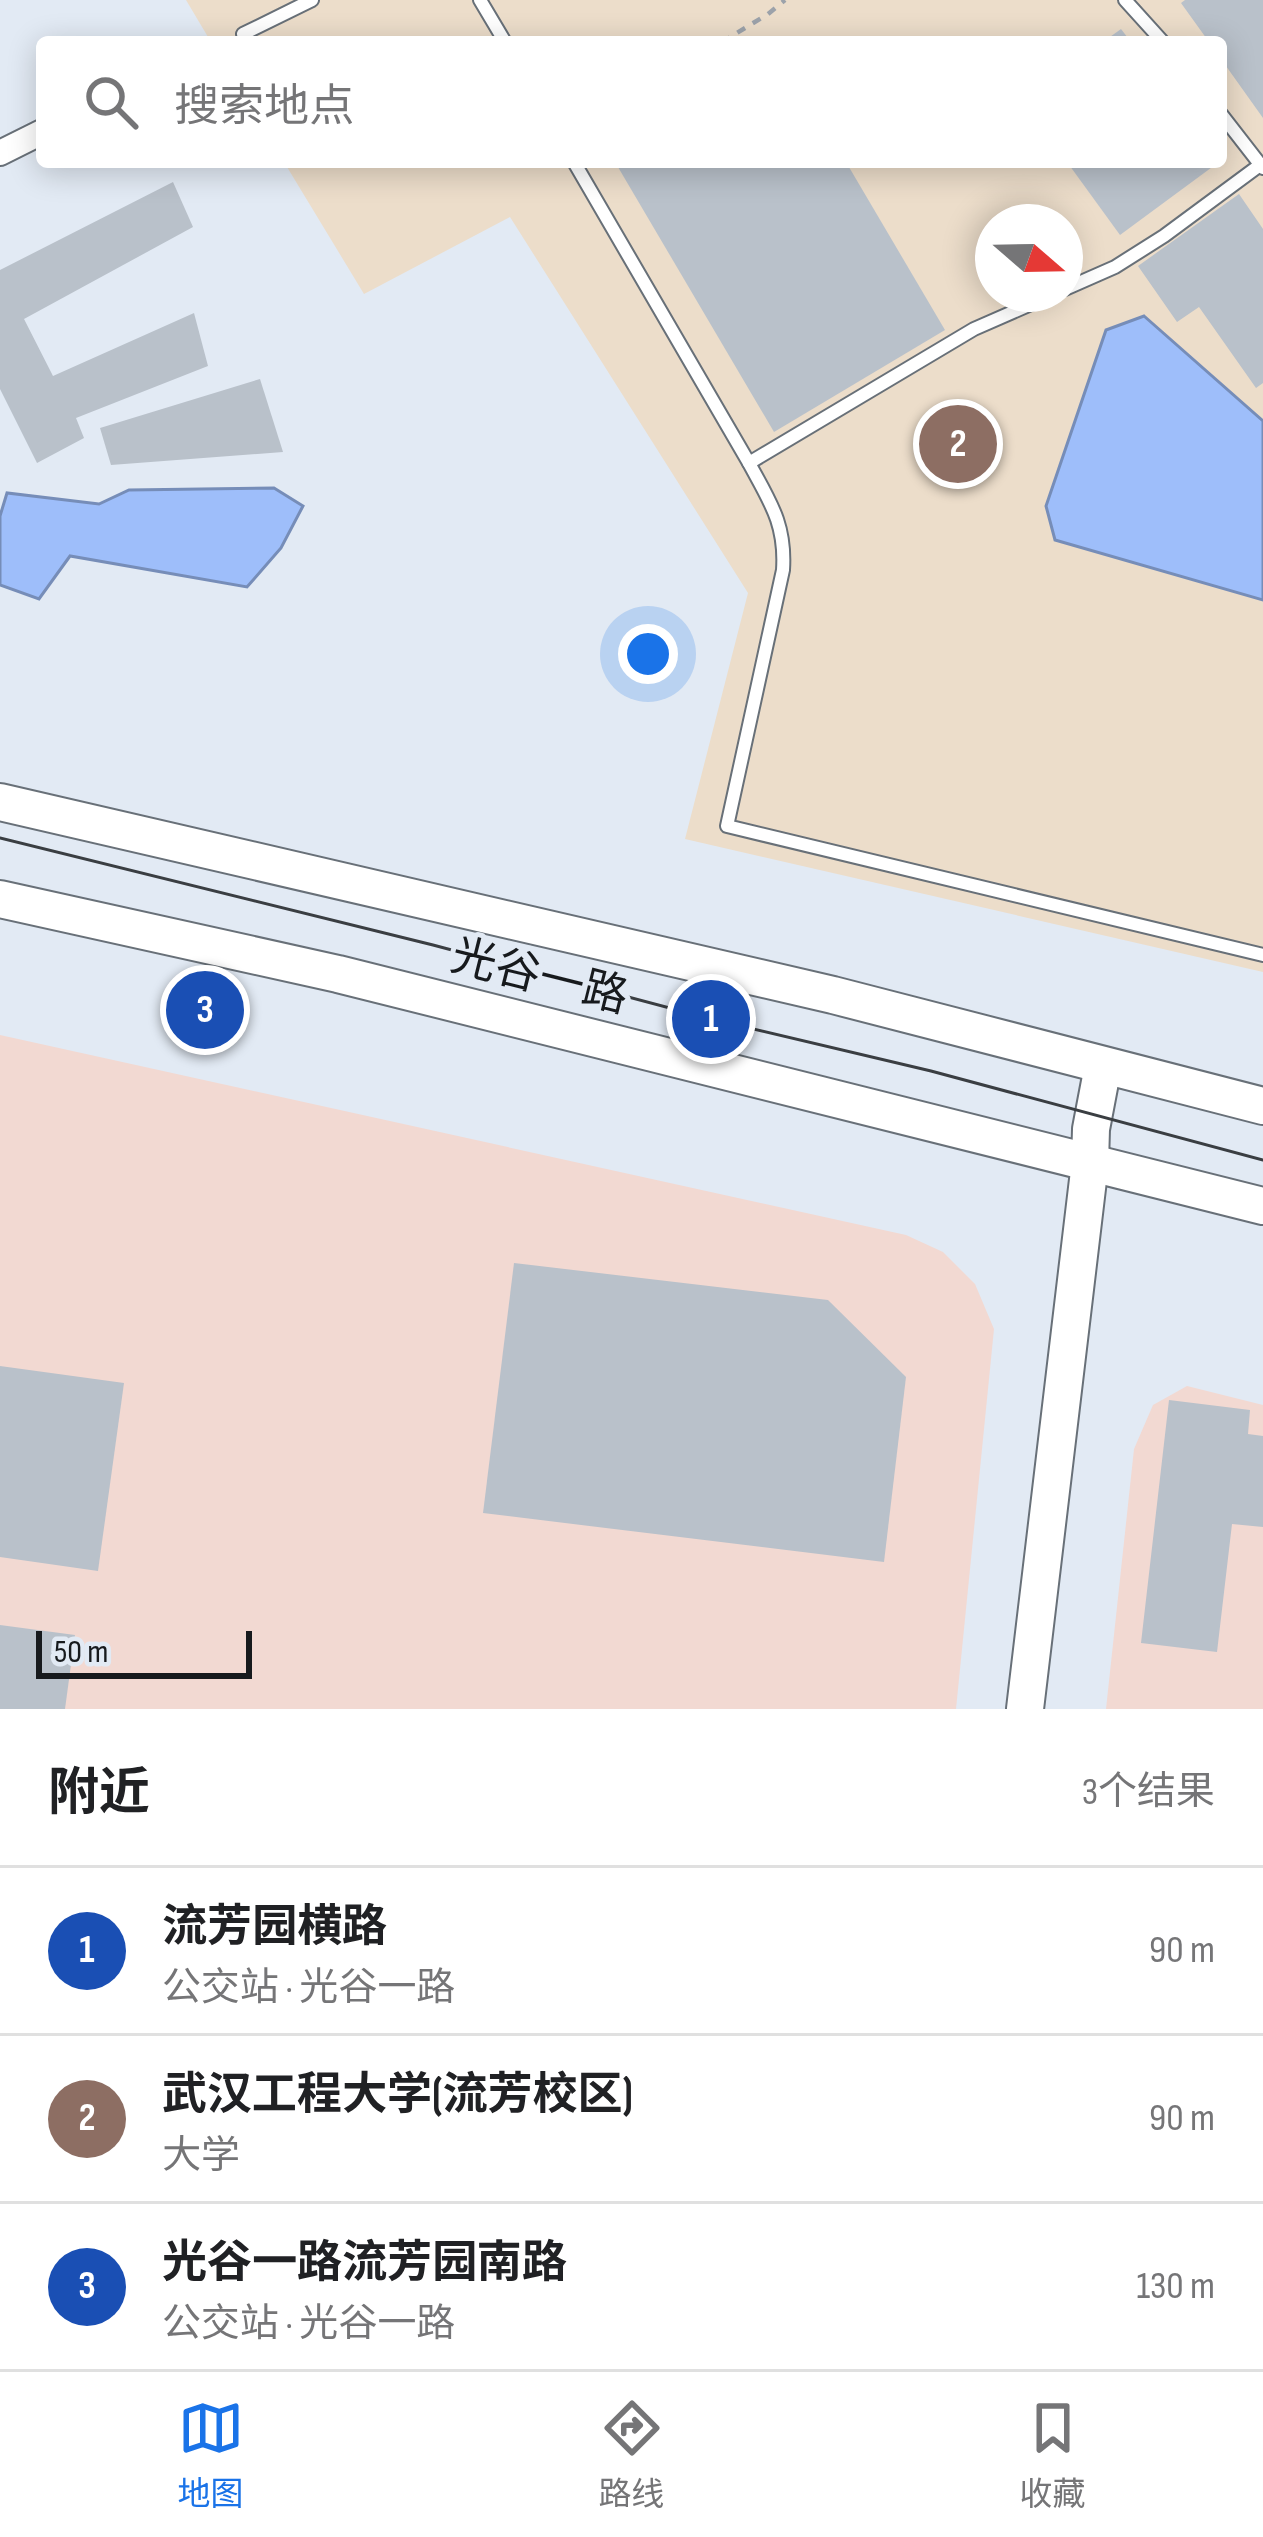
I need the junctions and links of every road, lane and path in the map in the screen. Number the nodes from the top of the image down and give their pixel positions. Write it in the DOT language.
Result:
graph roads {
  1 [pos="312,0"];
  2 [pos="480,0"];
  3 [pos="785,0"];
  4 [pos="1125,0"];
  5 [pos="242,34"];
  6 [pos="501,36"];
  7 [pos="732,36"];
  8 [pos="1158,36"];
  9 [pos="1227,122"];
  10 [pos="36,135"];
  11 [pos="0,153"];
  12 [pos="1262,167"];
  13 [pos="577,168"];
  14 [pos="1083,281"];
  15 [pos="1013,312"];
  16 [pos="749,464"];
  17 [pos="0,802"];
  18 [pos="0,899"];
  19 [pos="1263,955"];
  20 [pos="1102,1066"];
  21 [pos="1263,1106"];
  22 [pos="1090,1163"];
  23 [pos="1263,1205"];
  24 [pos="1025,1709"];
  1 -- 5 [label="lane"];
  2 -- 6 [label="lane"];
  3 -- 7 [label="path"];
  4 -- 8 [label="lane"];
  9 -- 12 [label="lane"];
  10 -- 11 [label="street"];
  12 -- 14 [label="lane"];
  13 -- 16 [label="lane"];
  15 -- 16 [label="lane"];
  16 -- 19 [label="lane"];
  17 -- 20 [label="main road, 光谷一路"];
  18 -- 22 [label="main road, 光谷一路"];
  20 -- 21 [label="main road, 光谷一路"];
  20 -- 22 [label="main road"];
  22 -- 23 [label="main road, 光谷一路"];
  22 -- 24 [label="main road"];
}
